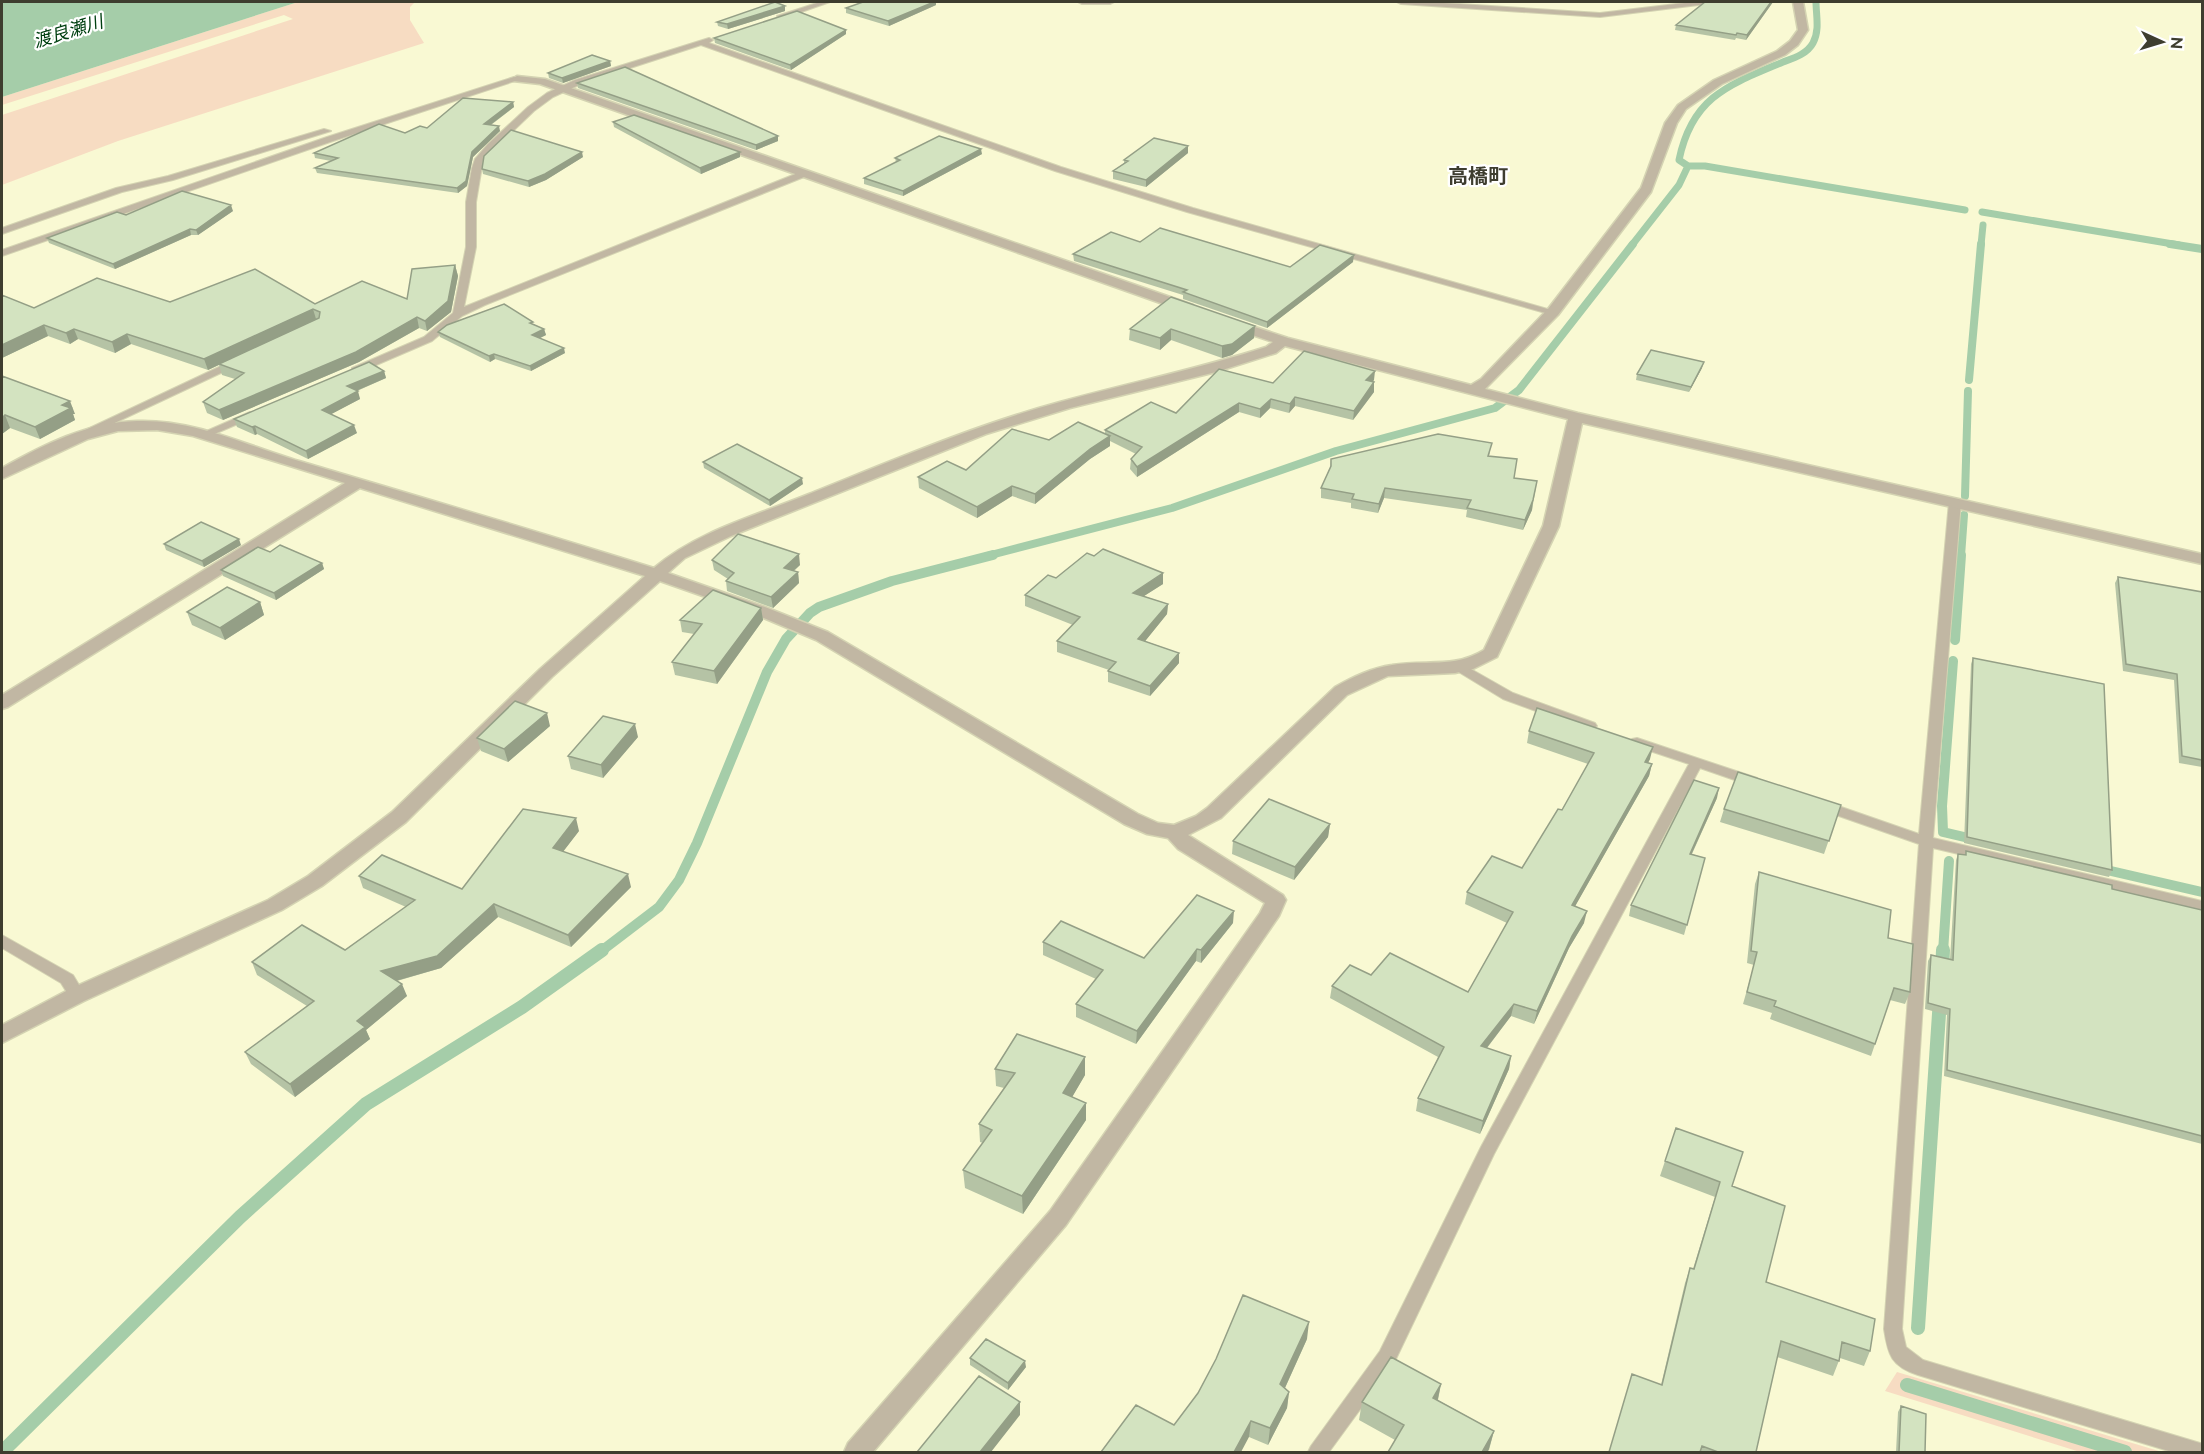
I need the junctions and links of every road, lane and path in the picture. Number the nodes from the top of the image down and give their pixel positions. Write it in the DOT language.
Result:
graph roads {
  1 [pos="826,2"];
  2 [pos="1085,2"];
  3 [pos="1110,2"];
  4 [pos="1401,2"];
  5 [pos="1707,2"];
  6 [pos="1798,2"];
  7 [pos="770,20"];
  8 [pos="713,39"];
  9 [pos="702,43"];
  10 [pos="517,79"];
  11 [pos="562,89"];
  12 [pos="806,172"];
  13 [pos="2,231"];
  14 [pos="2,253"];
  15 [pos="1553,312"];
  16 [pos="458,314"];
  17 [pos="1283,341"];
  18 [pos="252,355"];
  19 [pos="344,375"];
  20 [pos="1473,390"];
  21 [pos="260,411"];
  22 [pos="1576,417"];
  23 [pos="208,433"];
  24 [pos="79,436"];
  25 [pos="2,474"];
  26 [pos="358,482"];
  27 [pos="1955,502"];
  28 [pos="2202,560"];
  29 [pos="655,574"];
  30 [pos="1462,668"];
  31 [pos="2,703"];
  32 [pos="1598,729"];
  33 [pos="1620,736"];
  34 [pos="1697,762"];
  35 [pos="1762,785"];
  36 [pos="1806,800"];
  37 [pos="1174,832"];
  38 [pos="1926,841"];
  39 [pos="2202,906"];
  40 [pos="2,941"];
  41 [pos="76,995"];
  42 [pos="2,1035"];
  43 [pos="857,1452"];
  44 [pos="1318,1452"];
  45 [pos="2200,1452"];
  1 -- 7 [label="lane"];
  2 -- 3 [label="lane"];
  4 -- 5 [label="lane"];
  6 -- 15 [label="street"];
  8 -- 9 [label="lane"];
  9 -- 11 [label="lane"];
  9 -- 15 [label="lane"];
  10 -- 11 [label="street"];
  10 -- 13 [label="lane"];
  10 -- 14 [label="lane"];
  11 -- 12 [label="street"];
  11 -- 16 [label="lane"];
  12 -- 16 [label="lane"];
  12 -- 17 [label="street"];
  15 -- 20 [label="street"];
  16 -- 19 [label="lane"];
  17 -- 20 [label="street"];
  17 -- 29 [label="street"];
  18 -- 24 [label="lane"];
  20 -- 22 [label="street"];
  21 -- 23 [label="lane"];
  22 -- 27 [label="street"];
  22 -- 30 [label="street"];
  23 -- 24 [label="street"];
  23 -- 26 [label="street"];
  24 -- 25 [label="street"];
  26 -- 29 [label="street"];
  26 -- 31 [label="street"];
  27 -- 28 [label="street"];
  27 -- 38 [label="lane"];
  29 -- 37 [label="street"];
  29 -- 41 [label="street"];
  30 -- 32 [label="lane"];
  30 -- 37 [label="street"];
  33 -- 34 [label="lane"];
  34 -- 35 [label="lane"];
  34 -- 44 [label="lane"];
  36 -- 38 [label="lane"];
  37 -- 43 [label="street"];
  38 -- 39 [label="lane"];
  38 -- 45 [label="lane"];
  40 -- 41 [label="lane"];
  41 -- 42 [label="street"];
}
